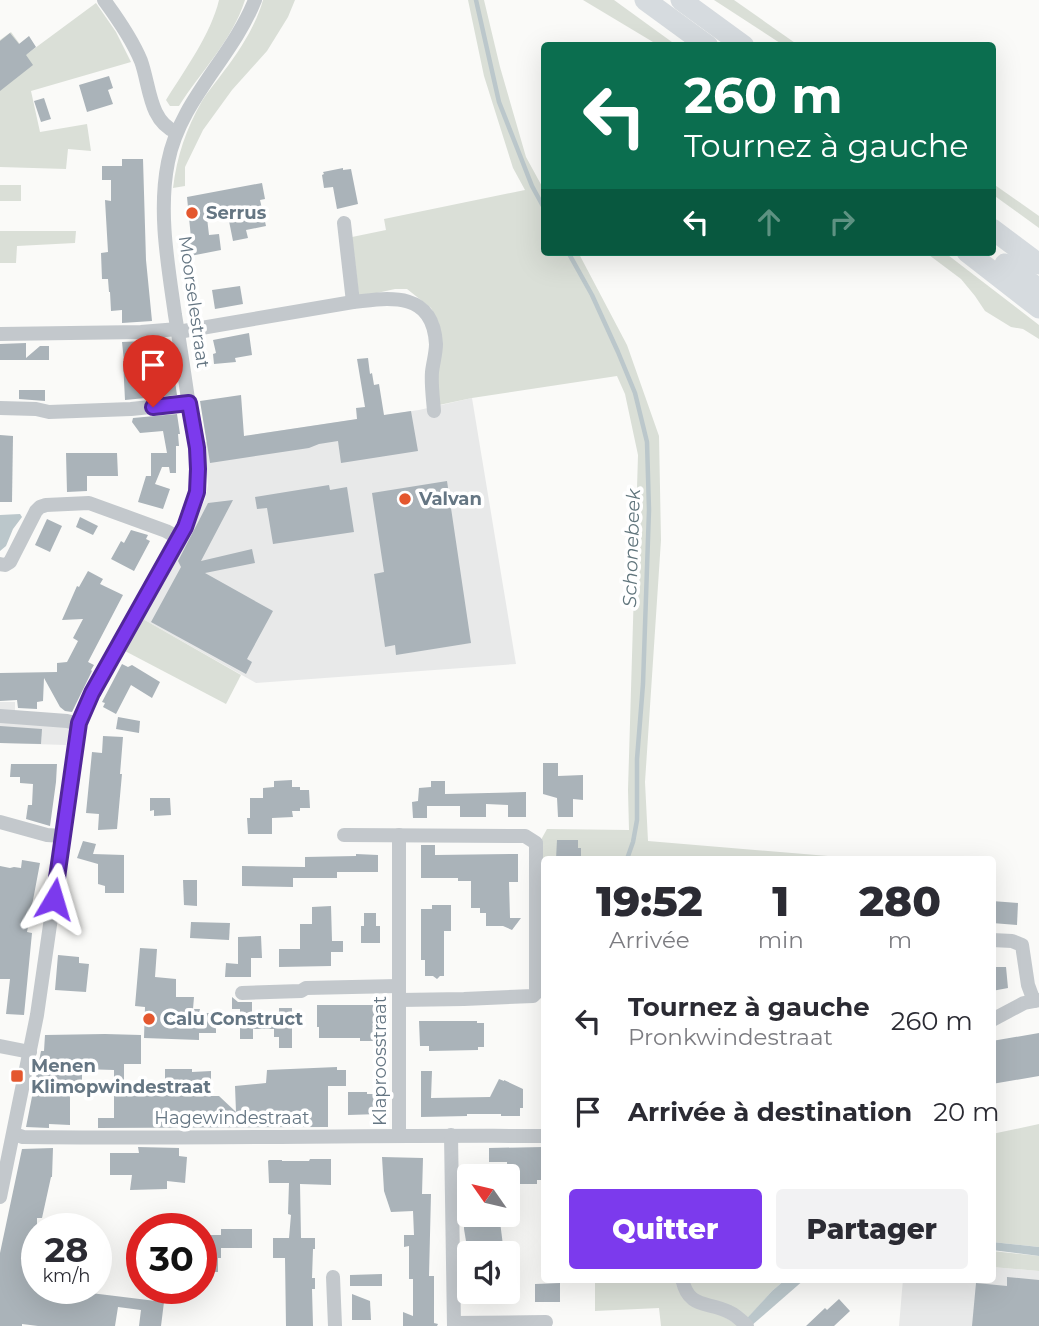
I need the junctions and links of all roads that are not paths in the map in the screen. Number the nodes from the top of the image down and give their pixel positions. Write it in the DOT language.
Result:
graph roads {
  1 [pos="104,0"];
  2 [pos="255,0"];
  3 [pos="645,0"];
  4 [pos="681,0"];
  5 [pos="703,42"];
  6 [pos="739,42"];
  7 [pos="176,132"];
  8 [pos="344,223"];
  9 [pos="996,232"];
  10 [pos="972,256"];
  11 [pos="994,256"];
  12 [pos="1039,264"];
  13 [pos="1039,289"];
  14 [pos="353,302"];
  15 [pos="1039,308"];
  16 [pos="178,330"];
  17 [pos="0,334"];
  18 [pos="189,403"];
  19 [pos="0,408"];
  20 [pos="433,411"];
  21 [pos="179,538"];
  22 [pos="0,564"];
  23 [pos="0,716"];
  24 [pos="79,723"];
  25 [pos="0,822"];
  26 [pos="344,835"];
  27 [pos="399,835"];
  28 [pos="62,836"];
  29 [pos="996,940"];
  30 [pos="240,988"];
  31 [pos="399,993"];
  32 [pos="1037,1000"];
  33 [pos="996,1018"];
  34 [pos="0,1046"];
  35 [pos="30,1052"];
  36 [pos="14,1134"];
  37 [pos="452,1135"];
  38 [pos="399,1136"];
  39 [pos="541,1136"];
  40 [pos="4,1160"];
  41 [pos="0,1197"];
  42 [pos="333,1277"];
  43 [pos="683,1283"];
  44 [pos="546,1322"];
  45 [pos="742,1322"];
  46 [pos="454,1324"];
  47 [pos="335,1326"];
  1 -- 7 [label="street"];
  2 -- 7 [label="street, Moorselestraat"];
  3 -- 5 [label="highway"];
  4 -- 6 [label="highway"];
  7 -- 16 [label="street, Moorselestraat"];
  8 -- 14 [label="street"];
  9 -- 12 [label="highway"];
  10 -- 15 [label="highway"];
  11 -- 13 [label="highway"];
  14 -- 16 [label="street"];
  14 -- 20 [label="street"];
  16 -- 17 [label="street"];
  16 -- 18 [label="street, Moorselestraat"];
  18 -- 19 [label="street"];
  18 -- 21 [label="street, Moorselestraat"];
  21 -- 22 [label="street"];
  21 -- 24 [label="street, Moorselestraat"];
  23 -- 24 [label="street"];
  24 -- 28 [label="street, Moorselestraat"];
  25 -- 28 [label="street"];
  26 -- 27 [label="street"];
  27 -- 31 [label="street, Klaproosstraat"];
  27 -- 31 [label="street"];
  28 -- 35 [label="street, Moorselestraat"];
  29 -- 32 [label="street"];
  30 -- 31 [label="street, Klaproosstraat"];
  31 -- 38 [label="street, Klaproosstraat"];
  32 -- 33 [label="street"];
  34 -- 35 [label="street"];
  35 -- 36 [label="street, Moorselestraat"];
  36 -- 38 [label="street, Hagewindestraat"];
  36 -- 40 [label="street, Moorselestraat"];
  37 -- 38 [label="street, Hagewindestraat"];
  37 -- 39 [label="street, Hagewindestraat"];
  37 -- 46 [label="street"];
  40 -- 41 [label="street, Moorselestraat"];
  42 -- 47 [label="street"];
  43 -- 45 [label="street"];
  44 -- 46 [label="street"];
}
